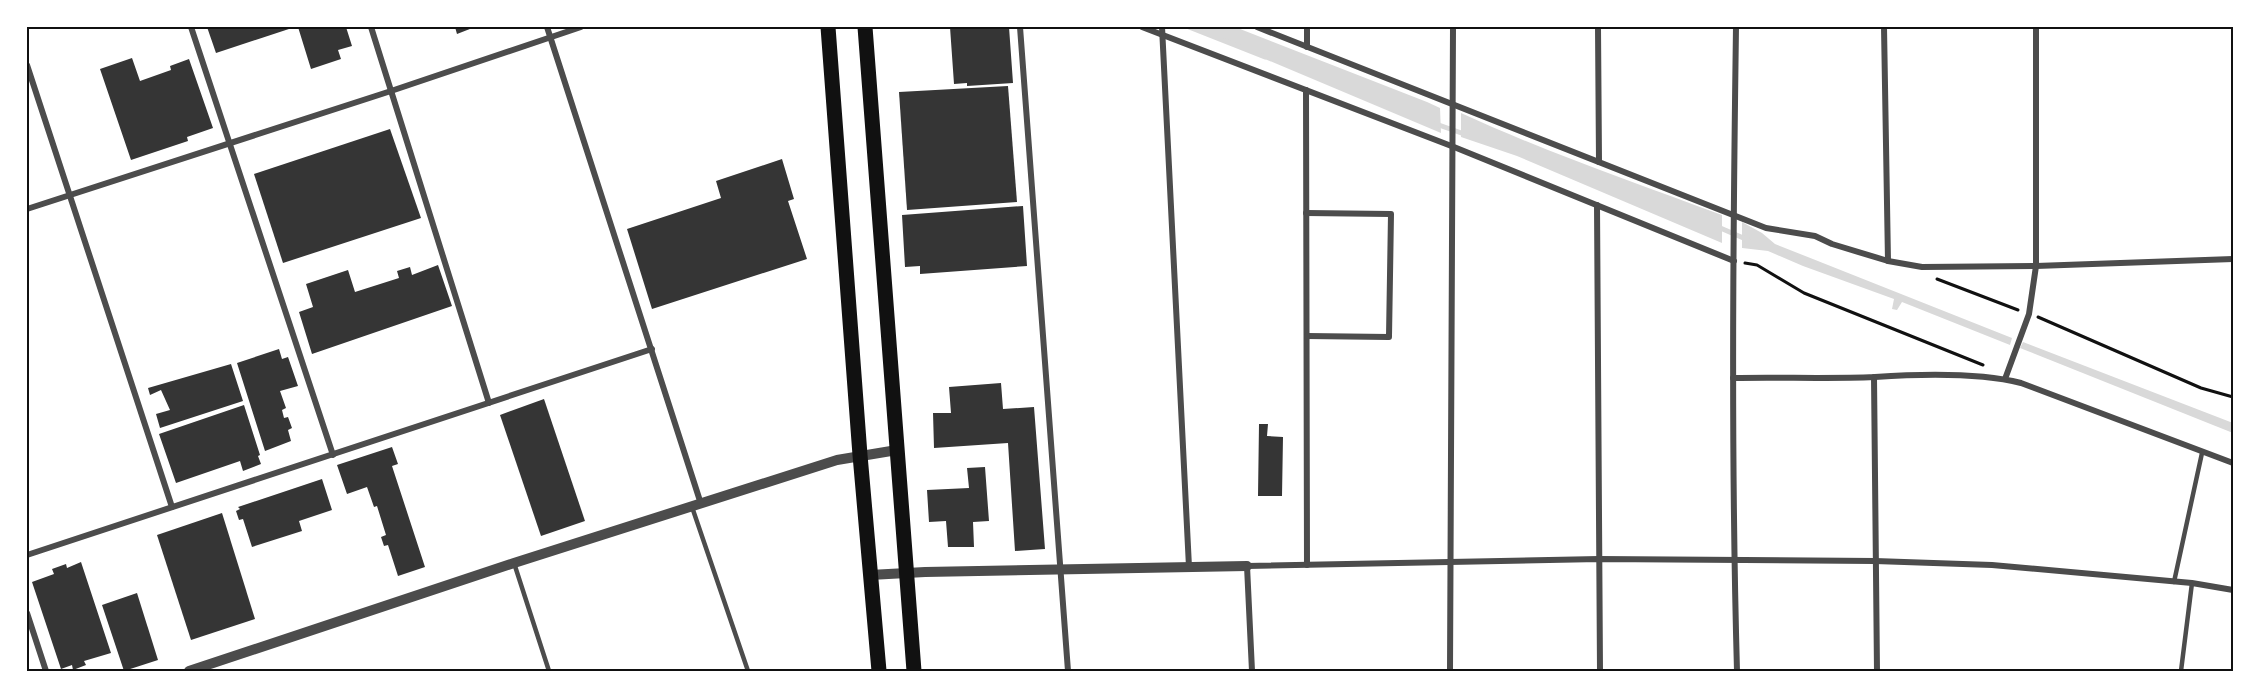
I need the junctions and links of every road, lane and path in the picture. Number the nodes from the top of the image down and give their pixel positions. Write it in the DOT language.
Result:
graph roads {
  1 [pos="191,27"];
  2 [pos="371,27"];
  3 [pos="547,27"];
  4 [pos="581,27"];
  5 [pos="828,27"];
  6 [pos="865,27"];
  7 [pos="1020,27"];
  8 [pos="1142,27"];
  9 [pos="1257,27"];
  10 [pos="1307,27"];
  11 [pos="1454,27"];
  12 [pos="1598,27"];
  13 [pos="1736,27"];
  14 [pos="1884,27"];
  15 [pos="2036,27"];
  16 [pos="1163,30"];
  17 [pos="550,37"];
  18 [pos="1307,47"];
  19 [pos="27,65"];
  20 [pos="1306,90"];
  21 [pos="391,91"];
  22 [pos="1454,107"];
  23 [pos="230,143"];
  24 [pos="1454,144"];
  25 [pos="1599,162"];
  26 [pos="69,195"];
  27 [pos="1597,205"];
  28 [pos="27,208"];
  29 [pos="1306,213"];
  30 [pos="1734,218"];
  31 [pos="2233,259"];
  32 [pos="1734,261"];
  33 [pos="1888,261"];
  34 [pos="2036,266"];
  35 [pos="1931,277"];
  36 [pos="2029,314"];
  37 [pos="1307,336"];
  38 [pos="652,349"];
  39 [pos="1874,377"];
  40 [pos="1733,378"];
  41 [pos="1988,378"];
  42 [pos="2005,379"];
  43 [pos="2233,397"];
  44 [pos="489,403"];
  45 [pos="897,450"];
  46 [pos="2202,453"];
  47 [pos="860,454"];
  48 [pos="333,455"];
  49 [pos="2233,463"];
  50 [pos="697,506"];
  51 [pos="172,507"];
  52 [pos="27,555"];
  53 [pos="1599,559"];
  54 [pos="1734,561"];
  55 [pos="1875,561"];
  56 [pos="1450,562"];
  57 [pos="514,563"];
  58 [pos="1307,565"];
  59 [pos="1247,566"];
  60 [pos="1189,567"];
  61 [pos="1061,570"];
  62 [pos="907,572"];
  63 [pos="870,575"];
  64 [pos="2174,582"];
  65 [pos="2192,583"];
  66 [pos="2233,590"];
  67 [pos="27,613"];
  68 [pos="46,671"];
  69 [pos="189,671"];
  70 [pos="549,671"];
  71 [pos="748,671"];
  72 [pos="879,671"];
  73 [pos="914,671"];
  74 [pos="1068,671"];
  75 [pos="1252,671"];
  76 [pos="1450,671"];
  77 [pos="1600,671"];
  78 [pos="1737,671"];
  79 [pos="1877,671"];
  80 [pos="2181,671"];
  1 -- 23 [label="street"];
  2 -- 21 [label="street"];
  3 -- 17 [label="street"];
  4 -- 17 [label="street"];
  5 -- 47 [label="highway"];
  6 -- 45 [label="highway"];
  7 -- 61 [label="street"];
  8 -- 16 [label="street"];
  9 -- 18 [label="street"];
  10 -- 18 [label="street"];
  11 -- 22 [label="street"];
  12 -- 25 [label="street"];
  13 -- 30 [label="street"];
  14 -- 33 [label="street"];
  15 -- 34 [label="street"];
  16 -- 20 [label="street"];
  16 -- 60 [label="street"];
  17 -- 21 [label="street"];
  17 -- 38 [label="street"];
  18 -- 22 [label="street"];
  19 -- 26 [label="street"];
  20 -- 24 [label="street"];
  20 -- 29 [label="street"];
  21 -- 23 [label="street"];
  21 -- 44 [label="street"];
  22 -- 24 [label="street"];
  22 -- 25 [label="street"];
  23 -- 26 [label="street"];
  23 -- 48 [label="street"];
  24 -- 27 [label="street"];
  24 -- 56 [label="street"];
  25 -- 30 [label="street"];
  26 -- 28 [label="street"];
  26 -- 51 [label="street"];
  27 -- 32 [label="street"];
  27 -- 53 [label="street"];
  29 -- 37 [label="street"];
  29 -- 37 [label="street"];
  30 -- 32 [label="street"];
  30 -- 33 [label="street"];
  31 -- 34 [label="street"];
  32 -- 40 [label="street"];
  32 -- 41 [label="path"];
  33 -- 34 [label="street"];
  34 -- 36 [label="street"];
  35 -- 36 [label="path"];
  36 -- 42 [label="street"];
  36 -- 43 [label="path"];
  37 -- 58 [label="street"];
  38 -- 44 [label="street"];
  38 -- 50 [label="street"];
  39 -- 40 [label="street"];
  39 -- 41 [label="street"];
  39 -- 55 [label="street"];
  40 -- 54 [label="street"];
  41 -- 42 [label="street"];
  42 -- 46 [label="street"];
  44 -- 48 [label="street"];
  45 -- 47 [label="street"];
  45 -- 62 [label="highway"];
  46 -- 49 [label="street"];
  46 -- 64 [label="lane"];
  47 -- 50 [label="street"];
  47 -- 63 [label="highway"];
  48 -- 51 [label="street"];
  50 -- 57 [label="street"];
  50 -- 71 [label="lane"];
  51 -- 52 [label="street"];
  53 -- 54 [label="street"];
  53 -- 56 [label="street"];
  53 -- 77 [label="street"];
  54 -- 55 [label="street"];
  54 -- 78 [label="street"];
  55 -- 64 [label="street"];
  55 -- 79 [label="street"];
  56 -- 58 [label="street"];
  56 -- 76 [label="street"];
  57 -- 69 [label="street"];
  57 -- 70 [label="lane"];
  58 -- 59 [label="street"];
  59 -- 60 [label="street"];
  59 -- 75 [label="street"];
  60 -- 61 [label="street"];
  61 -- 62 [label="street"];
  61 -- 74 [label="street"];
  62 -- 63 [label="street"];
  62 -- 73 [label="highway"];
  63 -- 72 [label="highway"];
  64 -- 65 [label="street"];
  65 -- 66 [label="street"];
  65 -- 80 [label="lane"];
  67 -- 68 [label="street"];
}
